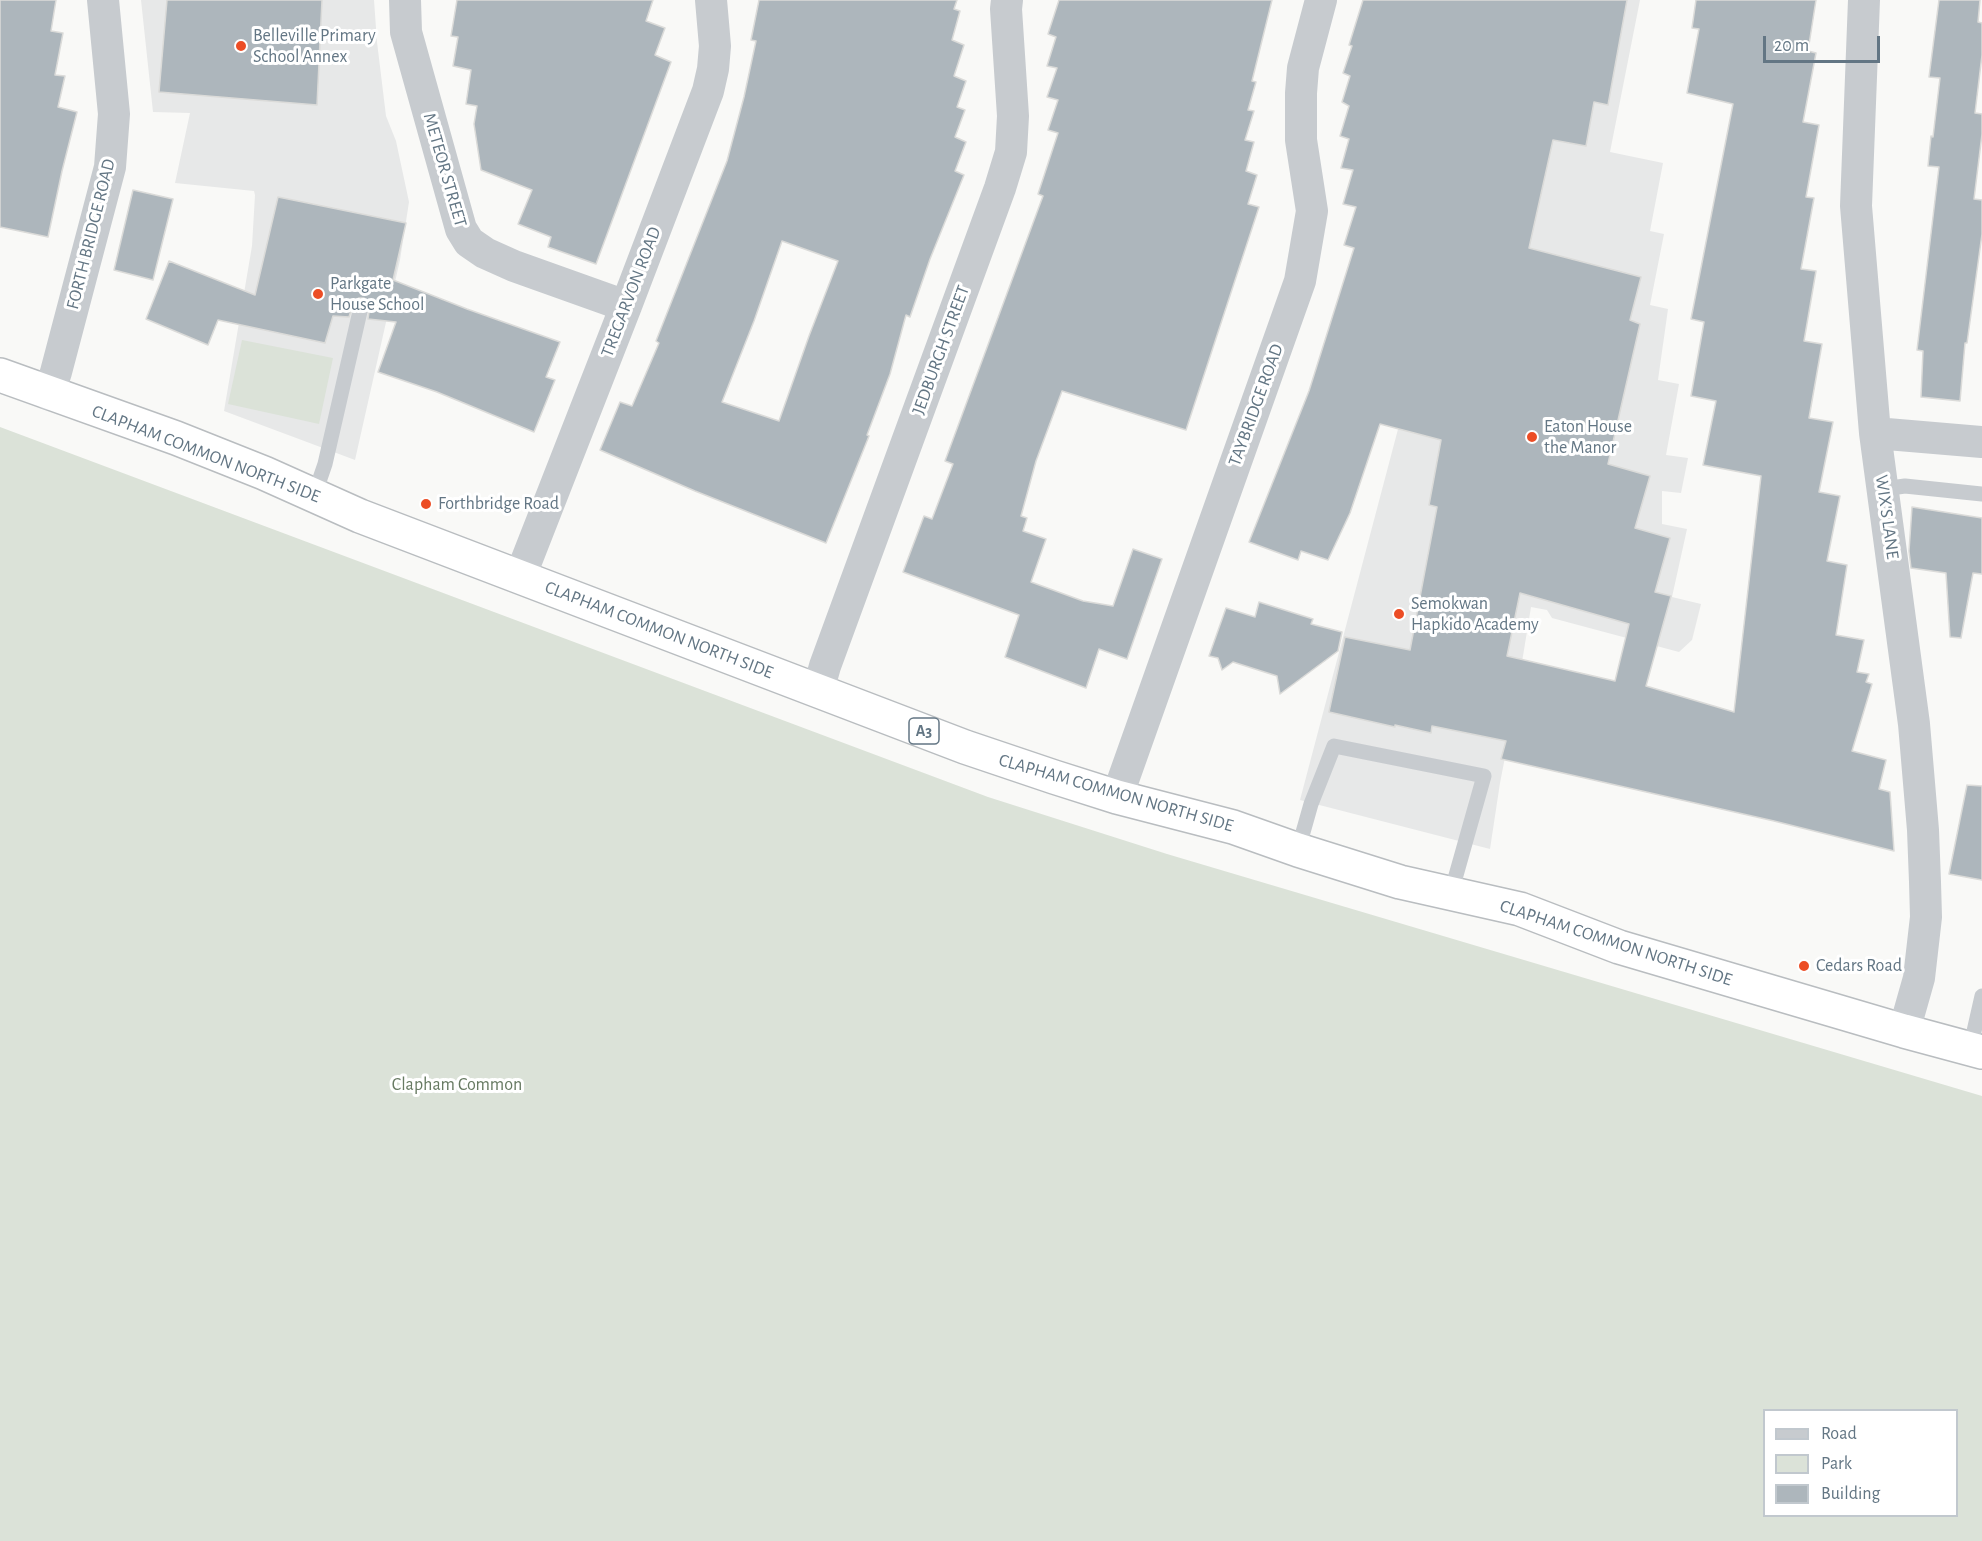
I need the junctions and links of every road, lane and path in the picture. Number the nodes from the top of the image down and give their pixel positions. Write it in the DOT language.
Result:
graph roads {
  1 [pos="103,0"];
  2 [pos="405,0"];
  3 [pos="711,0"];
  4 [pos="1007,0"];
  5 [pos="1321,0"];
  6 [pos="1864,0"];
  7 [pos="626,306"];
  8 [pos="361,307"];
  9 [pos="0,375"];
  10 [pos="49,394"];
  11 [pos="1875,433"];
  12 [pos="1982,442"];
  13 [pos="1882,489"];
  14 [pos="1982,494"];
  15 [pos="314,496"];
  16 [pos="520,577"];
  17 [pos="818,691"];
  18 [pos="1117,797"];
  19 [pos="1298,850"];
  20 [pos="1451,893"];
  21 [pos="1982,996"];
  22 [pos="1904,1032"];
  23 [pos="1976,1050"];
  1 -- 10 [label="street, FORTH BRIDGE ROAD"];
  2 -- 7 [label="street, METEOR STREET"];
  3 -- 7 [label="street, TREGARVON ROAD"];
  4 -- 17 [label="street, JEDBURGH STREET"];
  5 -- 18 [label="street, TAYBRIDGE ROAD"];
  6 -- 11 [label="street, WIX'S LANE"];
  7 -- 16 [label="street, TREGARVON ROAD"];
  8 -- 15 [label="lane"];
  9 -- 10 [label="highway, CLAPHAM COMMON NORTH SIDE / A3"];
  10 -- 15 [label="highway, CLAPHAM COMMON NORTH SIDE / A3"];
  11 -- 12 [label="street"];
  11 -- 13 [label="street, WIX'S LANE"];
  13 -- 14 [label="lane"];
  13 -- 22 [label="street, WIX'S LANE"];
  15 -- 16 [label="highway, CLAPHAM COMMON NORTH SIDE / A3"];
  16 -- 17 [label="highway, CLAPHAM COMMON NORTH SIDE / A3"];
  17 -- 18 [label="highway, CLAPHAM COMMON NORTH SIDE / A3"];
  18 -- 19 [label="highway, CLAPHAM COMMON NORTH SIDE / A3"];
  19 -- 20 [label="highway, CLAPHAM COMMON NORTH SIDE / A3"];
  19 -- 20 [label="lane"];
  20 -- 22 [label="highway, CLAPHAM COMMON NORTH SIDE / A3"];
  21 -- 23 [label="lane"];
  22 -- 23 [label="highway, CLAPHAM COMMON NORTH SIDE / A3"];
}
